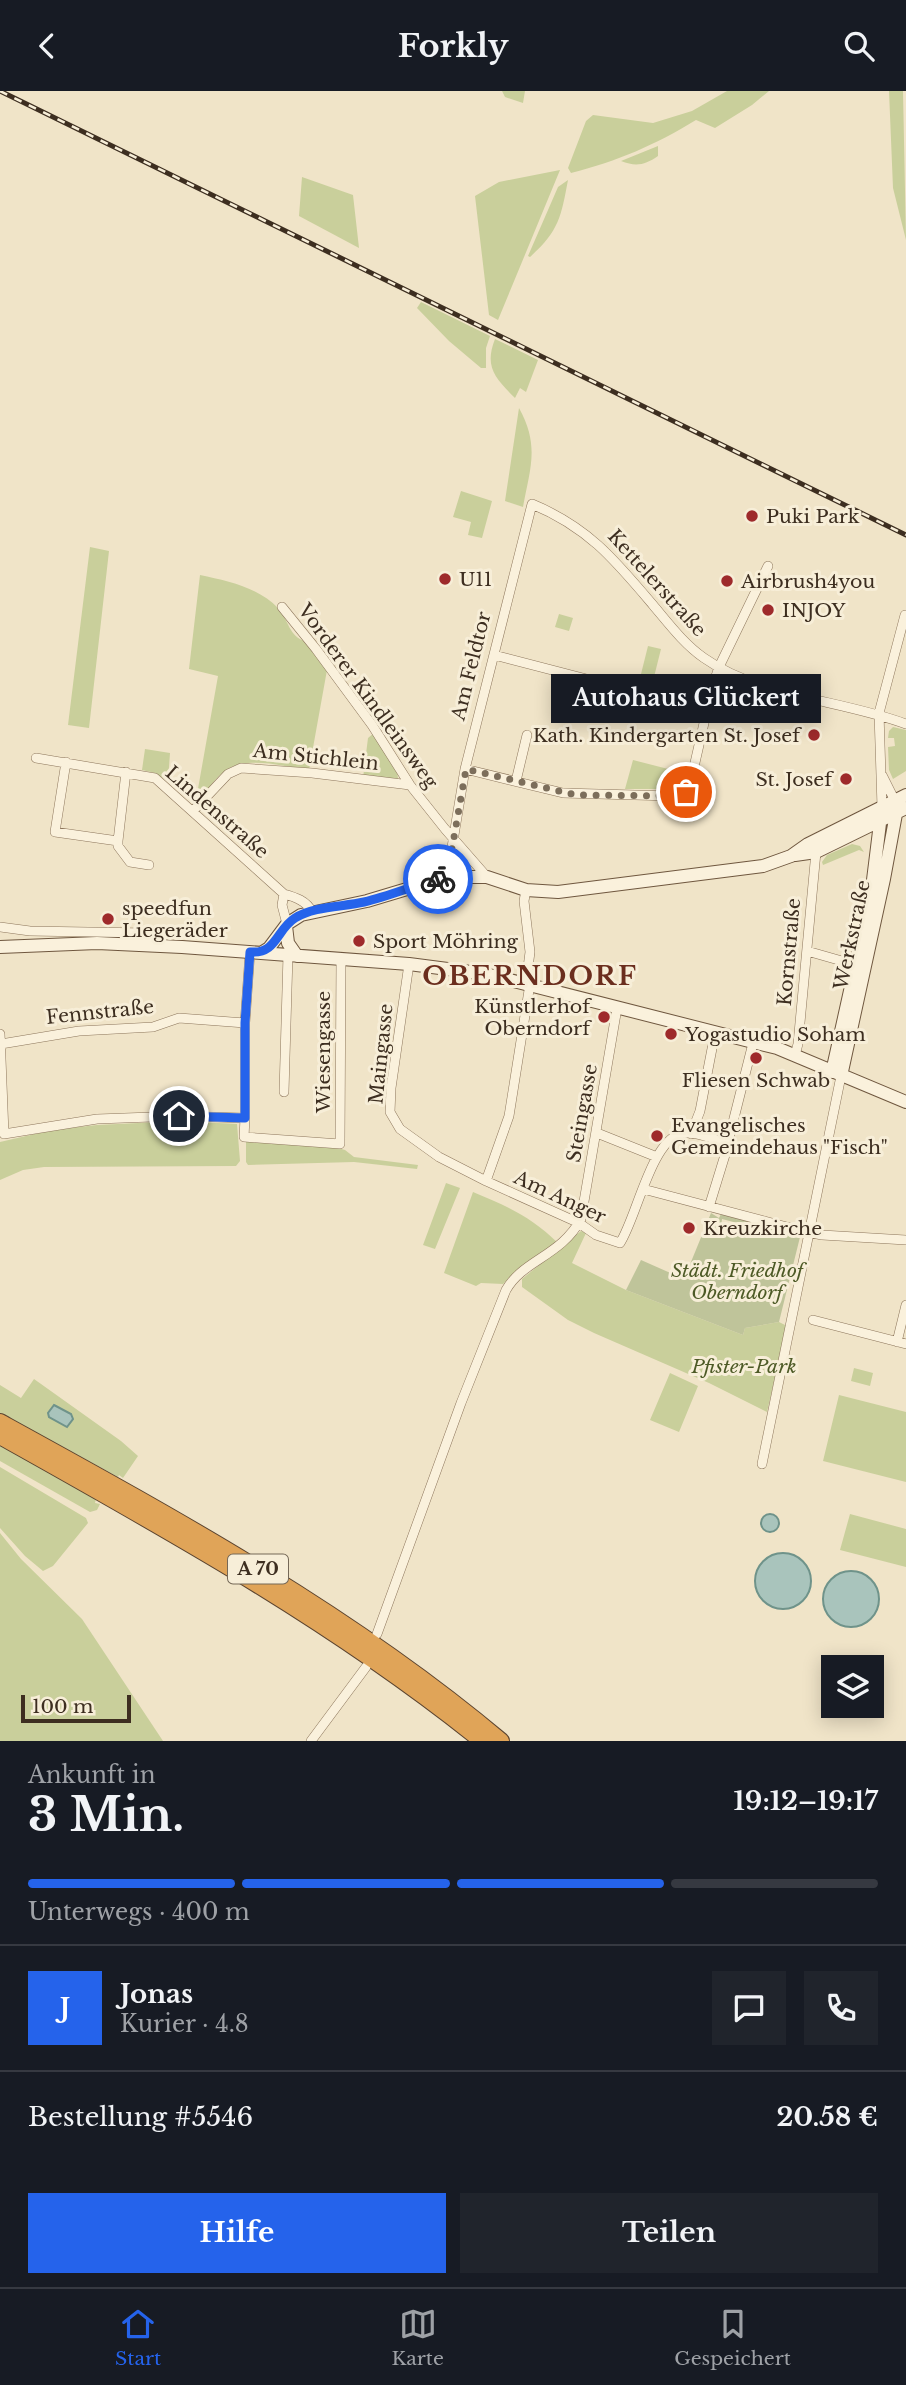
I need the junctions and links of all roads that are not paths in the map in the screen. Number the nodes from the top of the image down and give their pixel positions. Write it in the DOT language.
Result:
graph roads {
  1 [pos="532,504"];
  2 [pos="768,566"];
  3 [pos="282,607"];
  4 [pos="905,615"];
  5 [pos="494,655"];
  6 [pos="719,667"];
  7 [pos="706,710"];
  8 [pos="879,713"];
  9 [pos="906,723"];
  10 [pos="527,735"];
  11 [pos="36,758"];
  12 [pos="66,762"];
  13 [pos="466,769"];
  14 [pos="126,772"];
  15 [pos="881,774"];
  16 [pos="516,781"];
  17 [pos="410,785"];
  18 [pos="901,805"];
  19 [pos="193,811"];
  20 [pos="881,814"];
  21 [pos="850,836"];
  22 [pos="452,838"];
  23 [pos="118,841"];
  24 [pos="816,852"];
  25 [pos="876,854"];
  26 [pos="791,856"];
  27 [pos="149,865"];
  28 [pos="447,877"];
  29 [pos="487,877"];
  30 [pos="526,890"];
  31 [pos="284,894"];
  32 [pos="312,912"];
  33 [pos="286,925"];
  34 [pos="0,927"];
  35 [pos="147,945"];
  36 [pos="0,947"];
  37 [pos="807,951"];
  38 [pos="255,953"];
  39 [pos="293,956"];
  40 [pos="341,959"];
  41 [pos="409,964"];
  42 [pos="856,965"];
  43 [pos="528,984"];
  44 [pos="617,1007"];
  45 [pos="245,1023"];
  46 [pos="715,1033"];
  47 [pos="0,1034"];
  48 [pos="753,1043"];
  49 [pos="1,1044"];
  50 [pos="795,1055"];
  51 [pos="836,1074"];
  52 [pos="284,1092"];
  53 [pos="906,1102"];
  54 [pos="245,1118"];
  55 [pos="597,1133"];
  56 [pos="691,1134"];
  57 [pos="2,1135"];
  58 [pos="727,1149"];
  59 [pos="657,1157"];
  60 [pos="486,1181"];
  61 [pos="643,1189"];
  62 [pos="709,1207"];
  63 [pos="579,1223"];
  64 [pos="808,1232"];
  65 [pos="906,1240"];
  66 [pos="906,1305"];
  67 [pos="813,1321"];
  68 [pos="902,1343"];
  69 [pos="0,1422"];
  70 [pos="0,1436"];
  71 [pos="762,1464"];
  72 [pos="377,1634"];
  73 [pos="366,1667"];
  74 [pos="311,1741"];
  75 [pos="482,1741"];
  76 [pos="501,1741"];
  1 -- 5 [label="street, Am Feldtor"];
  1 -- 6 [label="street, Kettelerstraße"];
  2 -- 6 [label="street, Kettelerstraße"];
  3 -- 17 [label="street, Vorderer Kindleinsweg"];
  4 -- 8 [label="street"];
  5 -- 7 [label="street"];
  5 -- 13 [label="street, Am Feldtor"];
  6 -- 7 [label="street"];
  6 -- 8 [label="street, Kettelerstraße"];
  7 -- 16 [label="street"];
  8 -- 9 [label="street, Kettelerstraße"];
  8 -- 15 [label="street"];
  10 -- 16 [label="street"];
  11 -- 12 [label="street, Lindenstraße"];
  12 -- 14 [label="street, Lindenstraße"];
  12 -- 23 [label="street"];
  13 -- 16 [label="street"];
  13 -- 22 [label="street, Am Feldtor"];
  14 -- 19 [label="street, Lindenstraße"];
  14 -- 23 [label="street"];
  15 -- 18 [label="street"];
  15 -- 20 [label="street"];
  17 -- 19 [label="street, Am Stichlein"];
  17 -- 22 [label="street, Vorderer Kindleinsweg"];
  18 -- 20 [label="main road"];
  18 -- 51 [label="main road, Werkstraße"];
  19 -- 31 [label="street, Lindenstraße"];
  20 -- 21 [label="main road"];
  20 -- 25 [label="main road, Werkstraße"];
  20 -- 26 [label="main road"];
  21 -- 24 [label="main road"];
  21 -- 25 [label="main road"];
  22 -- 28 [label="street, Am Feldtor"];
  22 -- 29 [label="street"];
  23 -- 27 [label="street"];
  24 -- 26 [label="main road"];
  24 -- 37 [label="street, Kornstraße"];
  25 -- 42 [label="main road, Werkstraße"];
  26 -- 30 [label="main road"];
  28 -- 29 [label="main road"];
  28 -- 32 [label="main road"];
  29 -- 30 [label="main road"];
  30 -- 43 [label="street"];
  31 -- 32 [label="street, Lindenstraße"];
  31 -- 33 [label="street"];
  32 -- 33 [label="main road"];
  33 -- 38 [label="main road"];
  33 -- 39 [label="main road"];
  34 -- 35 [label="street"];
  35 -- 36 [label="main road"];
  35 -- 38 [label="main road"];
  37 -- 42 [label="street"];
  37 -- 50 [label="street, Kornstraße"];
  38 -- 39 [label="main road"];
  38 -- 45 [label="street"];
  39 -- 40 [label="main road"];
  39 -- 52 [label="street"];
  40 -- 41 [label="main road"];
  40 -- 54 [label="street, Wiesengasse"];
  41 -- 43 [label="main road"];
  41 -- 60 [label="street, Maingasse"];
  42 -- 51 [label="main road, Werkstraße"];
  43 -- 44 [label="main road"];
  43 -- 60 [label="street"];
  44 -- 46 [label="main road"];
  44 -- 55 [label="street, Steingasse"];
  45 -- 49 [label="street, Fennstraße"];
  45 -- 54 [label="street"];
  46 -- 48 [label="main road"];
  46 -- 56 [label="street"];
  47 -- 49 [label="street"];
  48 -- 50 [label="main road"];
  48 -- 58 [label="street"];
  49 -- 57 [label="street"];
  50 -- 51 [label="main road"];
  51 -- 53 [label="main road"];
  51 -- 64 [label="street"];
  54 -- 57 [label="street"];
  55 -- 59 [label="street"];
  55 -- 63 [label="street, Steingasse"];
  56 -- 58 [label="street"];
  56 -- 59 [label="street"];
  58 -- 62 [label="street"];
  59 -- 61 [label="street"];
  60 -- 63 [label="street, Am Anger"];
  61 -- 62 [label="street"];
  61 -- 63 [label="street, Am Anger"];
  62 -- 64 [label="street"];
  63 -- 72 [label="street"];
  64 -- 65 [label="street"];
  64 -- 71 [label="street"];
  66 -- 68 [label="street"];
  67 -- 68 [label="street"];
  69 -- 76 [label="highway, A 70"];
  70 -- 75 [label="highway, A 70"];
  73 -- 74 [label="street"];
}
